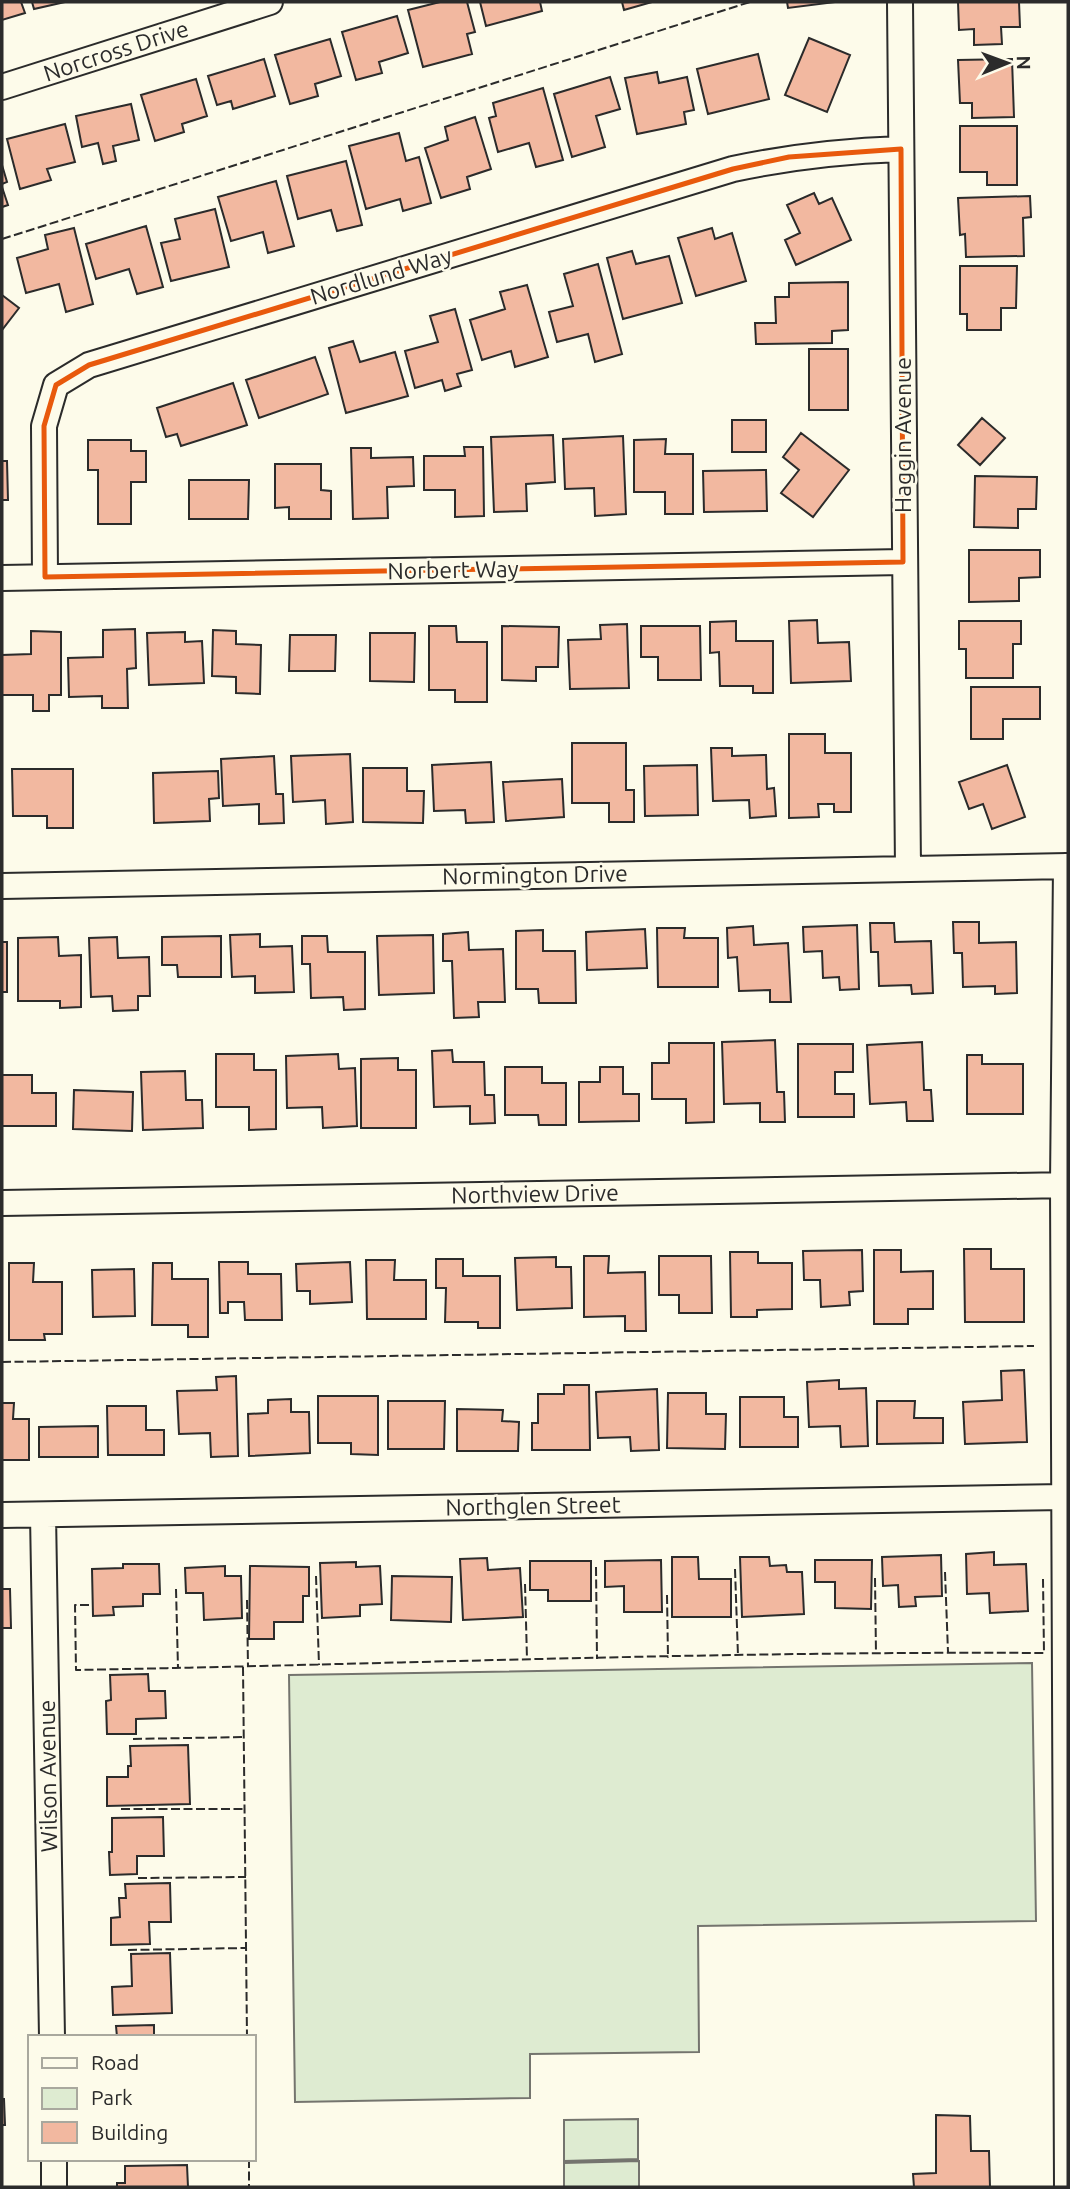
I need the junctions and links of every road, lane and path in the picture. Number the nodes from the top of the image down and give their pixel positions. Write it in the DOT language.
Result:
graph roads {
  1 [pos="270,2"];
  2 [pos="900,2"];
  3 [pos="2,87"];
  4 [pos="901,149"];
  5 [pos="904,562"];
  6 [pos="45,577"];
  7 [pos="2,578"];
  8 [pos="1067,866"];
  9 [pos="908,868"];
  10 [pos="2,886"];
  11 [pos="1066,1185"];
  12 [pos="2,1203"];
  13 [pos="1064,1497"];
  14 [pos="2,1515"];
  15 [pos="43,1515"];
  16 [pos="52,2035"];
  17 [pos="54,2161"];
  18 [pos="1067,2180"];
  19 [pos="54,2187"];
  1 -- 3 [label="street, Norcross Drive"];
  2 -- 4 [label="street, Haggin Avenue"];
  4 -- 5 [label="street, Haggin Avenue"];
  4 -- 6 [label="street, Nordlund Way"];
  5 -- 6 [label="street, Norbert Way"];
  5 -- 9 [label="street, Haggin Avenue"];
  6 -- 7 [label="street, Norbert Way"];
  8 -- 9 [label="street, Normington Drive"];
  8 -- 11 [label="street"];
  9 -- 10 [label="street, Normington Drive"];
  11 -- 12 [label="street, Northview Drive"];
  11 -- 13 [label="street"];
  13 -- 15 [label="street, Northglen Street"];
  13 -- 18 [label="street"];
  14 -- 15 [label="street, Northglen Street"];
  15 -- 16 [label="street, Wilson Avenue"];
  17 -- 19 [label="street"];
}
